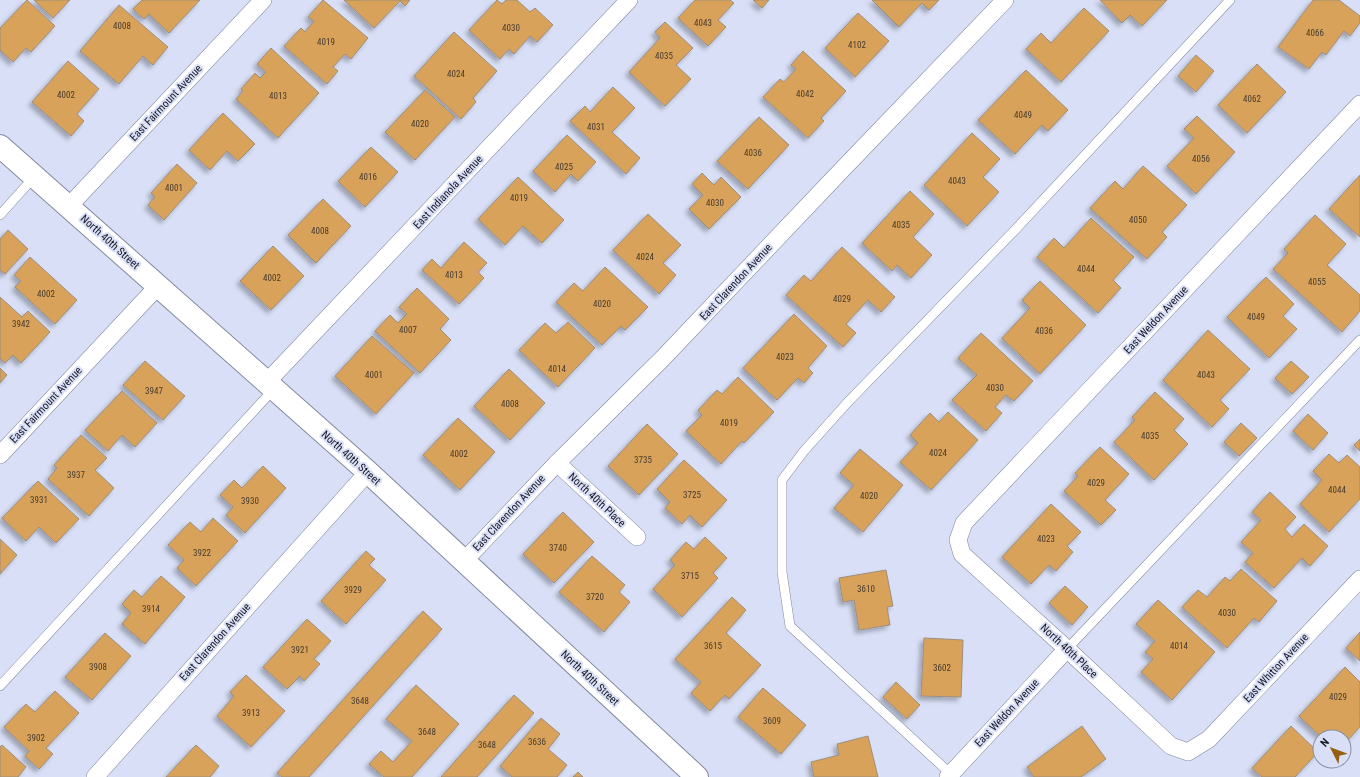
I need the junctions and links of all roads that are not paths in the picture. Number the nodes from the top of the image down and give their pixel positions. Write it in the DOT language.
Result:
graph roads {
  1 [pos="263,0"];
  2 [pos="629,0"];
  3 [pos="1005,0"];
  4 [pos="1230,0"];
  5 [pos="1360,104"];
  6 [pos="0,146"];
  7 [pos="35,176"];
  8 [pos="69,206"];
  9 [pos="0,214"];
  10 [pos="158,286"];
  11 [pos="1360,340"];
  12 [pos="270,386"];
  13 [pos="0,455"];
  14 [pos="557,463"];
  15 [pos="368,472"];
  16 [pos="637,537"];
  17 [pos="958,540"];
  18 [pos="464,561"];
  19 [pos="1360,579"];
  20 [pos="1067,649"];
  21 [pos="0,686"];
  22 [pos="1188,752"];
  23 [pos="950,776"];
  24 [pos="95,777"];
  25 [pos="697,777"];
  1 -- 8 [label="street, East Fairmount Avenue"];
  2 -- 12 [label="street, East Indianola Avenue"];
  3 -- 14 [label="street, East Clarendon Avenue"];
  4 -- 23 [label="lane"];
  5 -- 17 [label="street, East Weldon Avenue"];
  6 -- 7 [label="main road, North 40th Street"];
  7 -- 8 [label="main road, North 40th Street"];
  7 -- 9 [label="lane"];
  8 -- 10 [label="main road, North 40th Street"];
  10 -- 12 [label="main road, North 40th Street"];
  10 -- 13 [label="street, East Fairmount Avenue"];
  11 -- 20 [label="lane"];
  12 -- 15 [label="main road, North 40th Street"];
  12 -- 21 [label="lane"];
  14 -- 16 [label="street, North 40th Place"];
  14 -- 18 [label="street, East Clarendon Avenue"];
  15 -- 18 [label="main road, North 40th Street"];
  15 -- 24 [label="street, East Clarendon Avenue"];
  17 -- 20 [label="street, North 40th Place"];
  18 -- 25 [label="main road, North 40th Street"];
  19 -- 22 [label="street, East Whitton Avenue"];
  20 -- 22 [label="street, North 40th Place"];
  20 -- 23 [label="street, East Weldon Avenue"];
}
